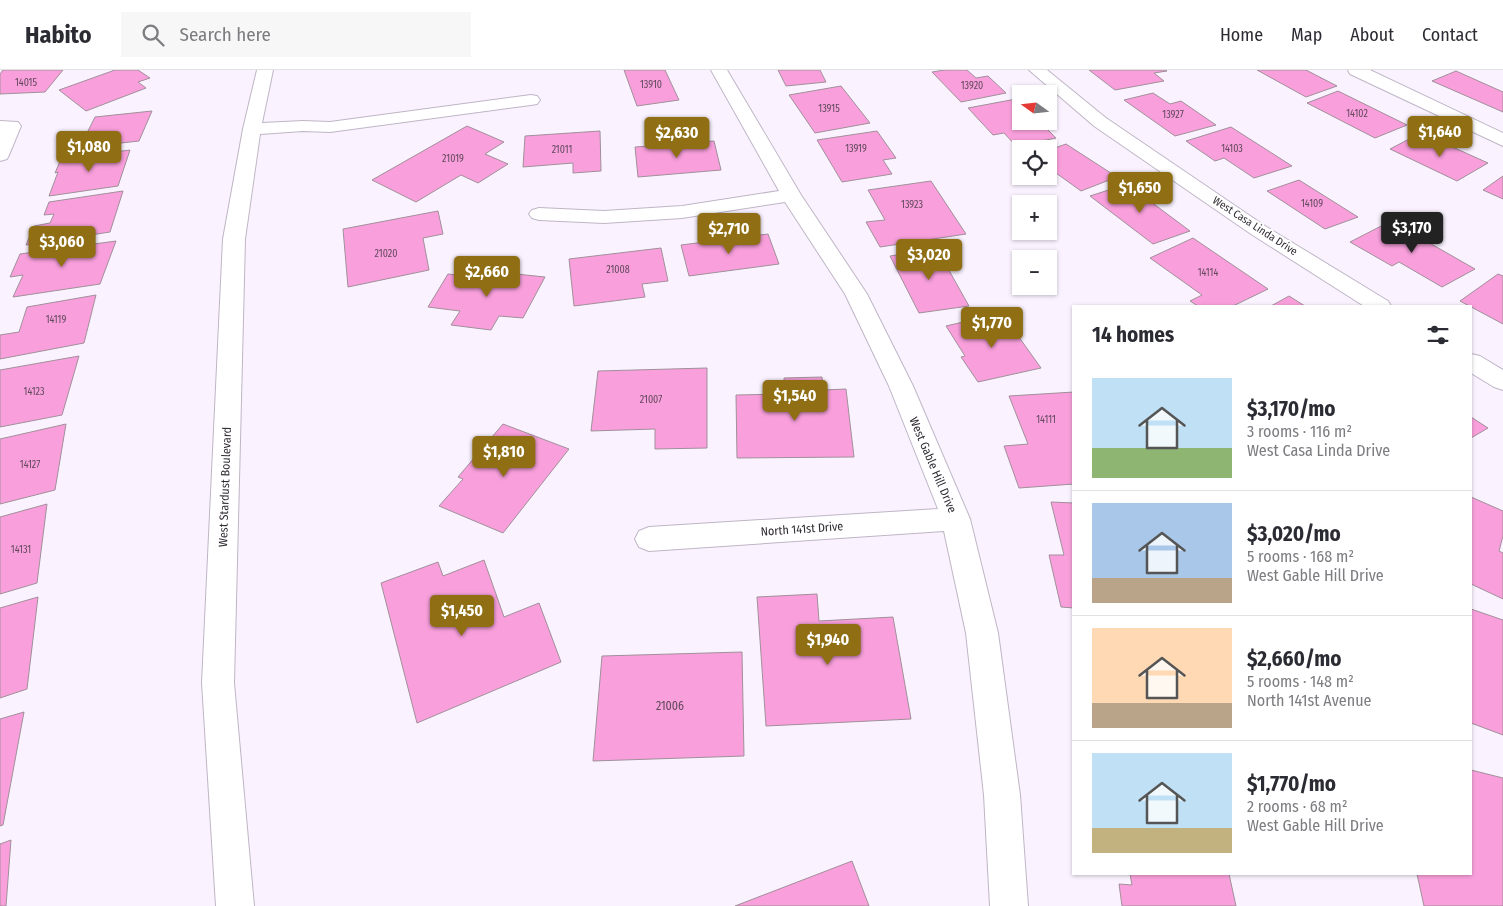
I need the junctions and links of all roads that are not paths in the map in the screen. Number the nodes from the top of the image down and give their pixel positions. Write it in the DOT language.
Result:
graph roads {
  1 [pos="265,70"];
  2 [pos="719,70"];
  3 [pos="1037,70"];
  4 [pos="1356,70"];
  5 [pos="531,100"];
  6 [pos="0,126"];
  7 [pos="252,129"];
  8 [pos="1503,140"];
  9 [pos="0,155"];
  10 [pos="791,195"];
  11 [pos="539,214"];
  12 [pos="1378,305"];
  13 [pos="1472,363"];
  14 [pos="1503,381"];
  15 [pos="956,519"];
  16 [pos="649,538"];
  17 [pos="235,906"];
  18 [pos="1009,906"];
  1 -- 7 [label="street, West Stardust Boulevard"];
  2 -- 10 [label="street, West Gable Hill Drive"];
  3 -- 12 [label="street, West Casa Linda Drive"];
  4 -- 8 [label="street"];
  5 -- 7 [label="street"];
  6 -- 9 [label="street"];
  7 -- 17 [label="street, West Stardust Boulevard"];
  10 -- 11 [label="street"];
  10 -- 15 [label="street, West Gable Hill Drive"];
  13 -- 14 [label="street"];
  15 -- 16 [label="street, North 141st Drive"];
  15 -- 18 [label="street, West Gable Hill Drive"];
}
